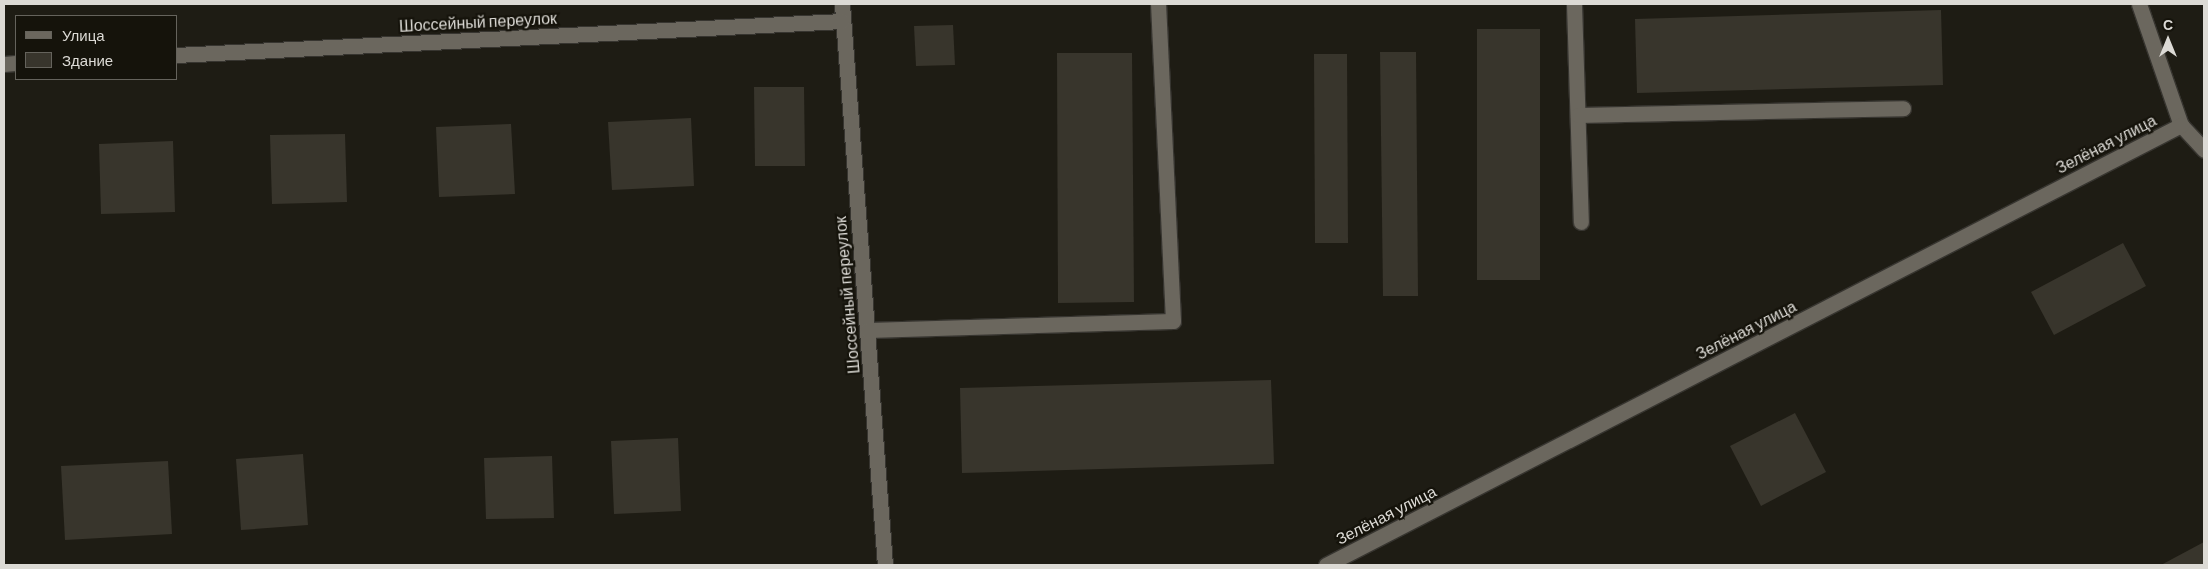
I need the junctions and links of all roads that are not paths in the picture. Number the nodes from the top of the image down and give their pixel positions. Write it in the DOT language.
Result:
graph roads {
  1 [pos="842,4"];
  2 [pos="1158,4"];
  3 [pos="1574,4"];
  4 [pos="2139,4"];
  5 [pos="842,21"];
  6 [pos="178,55"];
  7 [pos="1903,108"];
  8 [pos="1578,116"];
  9 [pos="2181,125"];
  10 [pos="2204,150"];
  11 [pos="1581,222"];
  12 [pos="867,330"];
  13 [pos="885,565"];
  14 [pos="1326,565"];
  1 -- 5 [label="street, Шоссейный переулок"];
  2 -- 12 [label="street"];
  3 -- 8 [label="street"];
  4 -- 9 [label="street"];
  5 -- 6 [label="street, Шоссейный переулок"];
  5 -- 12 [label="street, Шоссейный переулок"];
  7 -- 8 [label="street"];
  8 -- 11 [label="street"];
  9 -- 10 [label="street"];
  9 -- 14 [label="street, Зелёная улица"];
  12 -- 13 [label="street, Шоссейный переулок"];
}
